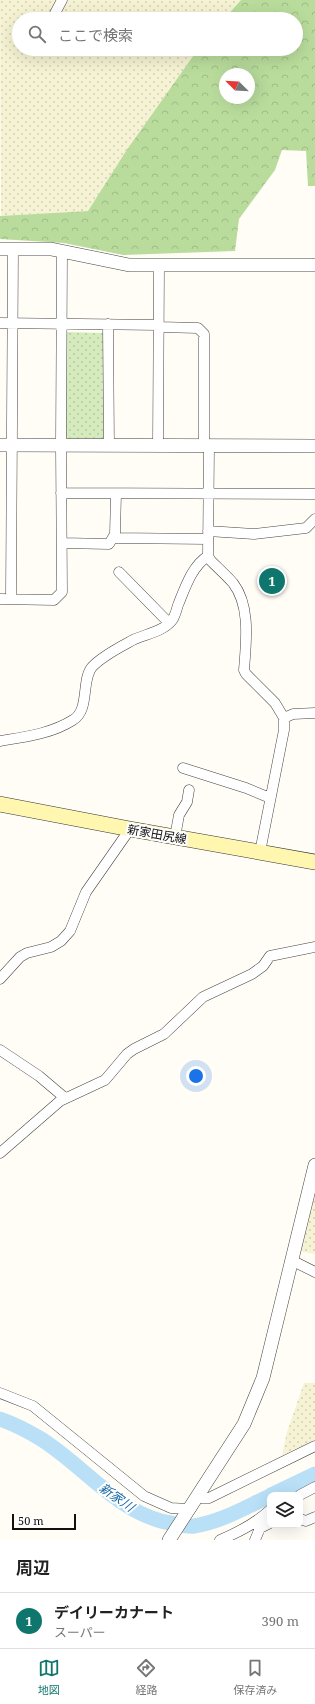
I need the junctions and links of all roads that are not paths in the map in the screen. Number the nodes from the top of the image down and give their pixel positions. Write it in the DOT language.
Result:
graph roads {
  1 [pos="62,0"];
  2 [pos="56,12"];
  3 [pos="6,249"];
  4 [pos="62,252"];
  5 [pos="159,264"];
  6 [pos="315,265"];
  7 [pos="0,323"];
  8 [pos="12,324"];
  9 [pos="61,324"];
  10 [pos="108,324"];
  11 [pos="159,326"];
  12 [pos="6,445"];
  13 [pos="61,446"];
  14 [pos="109,446"];
  15 [pos="158,446"];
  16 [pos="206,446"];
  17 [pos="315,446"];
  18 [pos="61,493"];
  19 [pos="116,494"];
  20 [pos="208,494"];
  21 [pos="315,494"];
  22 [pos="315,519"];
  23 [pos="208,535"];
  24 [pos="114,538"];
  25 [pos="62,543"];
  26 [pos="208,556"];
  27 [pos="119,572"];
  28 [pos="0,599"];
  29 [pos="11,599"];
  30 [pos="169,623"];
  31 [pos="315,713"];
  32 [pos="284,718"];
  33 [pos="0,741"];
  34 [pos="182,768"];
  35 [pos="189,790"];
  36 [pos="270,798"];
  37 [pos="0,804"];
  38 [pos="130,829"];
  39 [pos="175,837"];
  40 [pos="260,852"];
  41 [pos="315,862"];
  42 [pos="315,947"];
  43 [pos="0,979"];
  44 [pos="0,1050"];
  45 [pos="65,1098"];
  46 [pos="0,1153"];
  47 [pos="315,1166"];
  48 [pos="291,1260"];
  49 [pos="315,1272"];
  50 [pos="0,1393"];
  51 [pos="315,1446"];
  52 [pos="315,1487"];
  53 [pos="303,1493"];
  54 [pos="196,1498"];
  55 [pos="188,1509"];
  56 [pos="267,1513"];
  57 [pos="315,1517"];
  58 [pos="303,1520"];
  59 [pos="267,1524"];
  60 [pos="169,1540"];
  61 [pos="220,1540"];
  62 [pos="256,1540"];
  1 -- 2 [label="street"];
  3 -- 4 [label="street"];
  3 -- 8 [label="street"];
  4 -- 5 [label="street"];
  4 -- 9 [label="street"];
  5 -- 6 [label="street"];
  5 -- 11 [label="street"];
  7 -- 8 [label="street"];
  8 -- 9 [label="street"];
  8 -- 12 [label="street"];
  9 -- 10 [label="street"];
  9 -- 13 [label="street"];
  10 -- 11 [label="street"];
  10 -- 14 [label="street"];
  11 -- 15 [label="street"];
  11 -- 16 [label="street"];
  12 -- 13 [label="street"];
  12 -- 29 [label="street"];
  13 -- 14 [label="street"];
  13 -- 18 [label="street"];
  14 -- 15 [label="street"];
  15 -- 16 [label="street"];
  16 -- 17 [label="street"];
  16 -- 20 [label="street"];
  18 -- 19 [label="street"];
  18 -- 25 [label="street"];
  19 -- 20 [label="street"];
  19 -- 24 [label="street"];
  20 -- 21 [label="street"];
  20 -- 23 [label="street"];
  22 -- 23 [label="street"];
  23 -- 24 [label="street"];
  23 -- 26 [label="street"];
  24 -- 25 [label="street"];
  25 -- 29 [label="street"];
  26 -- 30 [label="street"];
  26 -- 32 [label="street"];
  27 -- 30 [label="street"];
  28 -- 29 [label="street"];
  30 -- 33 [label="street"];
  31 -- 32 [label="street"];
  32 -- 36 [label="street"];
  34 -- 36 [label="street"];
  35 -- 39 [label="street"];
  36 -- 40 [label="street"];
  37 -- 38 [label="main road, 新家田尻線"];
  38 -- 39 [label="main road, 新家田尻線"];
  38 -- 43 [label="street"];
  39 -- 40 [label="main road, 新家田尻線"];
  40 -- 41 [label="main road, 新家田尻線"];
  42 -- 45 [label="street"];
  44 -- 45 [label="street"];
  45 -- 46 [label="street"];
  47 -- 48 [label="street"];
  48 -- 49 [label="street"];
  48 -- 54 [label="street"];
  50 -- 55 [label="street"];
  51 -- 54 [label="street"];
  52 -- 53 [label="street"];
  54 -- 55 [label="street"];
  55 -- 60 [label="street"];
  56 -- 61 [label="street"];
  57 -- 58 [label="street"];
  59 -- 62 [label="street"];
}
